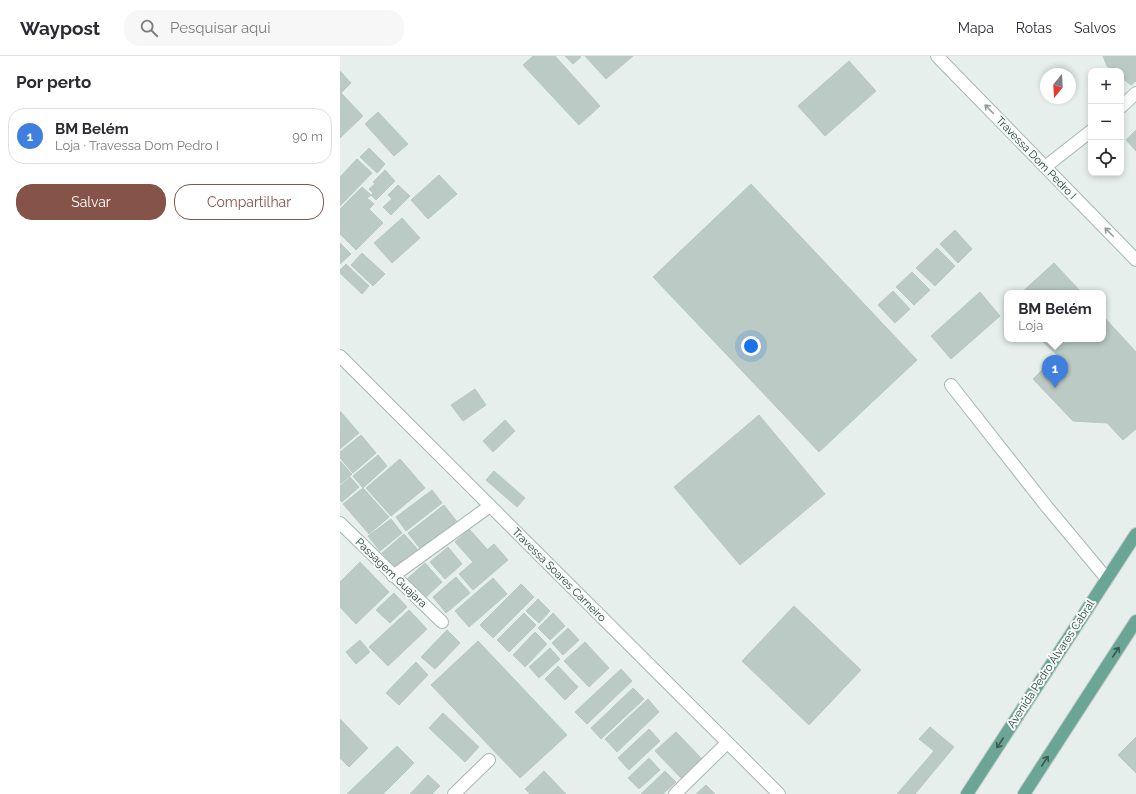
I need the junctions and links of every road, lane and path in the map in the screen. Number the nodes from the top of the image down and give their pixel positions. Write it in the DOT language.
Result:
graph roads {
  1 [pos="937,56"];
  2 [pos="1136,93"];
  3 [pos="1123,104"];
  4 [pos="1088,133"];
  5 [pos="1045,167"];
  6 [pos="1136,260"];
  7 [pos="340,356"];
  8 [pos="951,385"];
  9 [pos="490,506"];
  10 [pos="340,523"];
  11 [pos="1136,534"];
  12 [pos="393,576"];
  13 [pos="1107,579"];
  14 [pos="1136,621"];
  15 [pos="442,622"];
  16 [pos="727,743"];
  17 [pos="489,760"];
  18 [pos="454,794"];
  19 [pos="675,794"];
  20 [pos="778,794"];
  21 [pos="966,794"];
  22 [pos="1024,794"];
  5 -- 1 [label="street, Travessa Dom Pedro I, one-way"];
  2 -- 3 [label="street"];
  4 -- 5 [label="street"];
  6 -- 5 [label="street, Travessa Dom Pedro I, one-way"];
  7 -- 9 [label="street, Travessa Soares Carneiro"];
  8 -- 13 [label="street"];
  9 -- 12 [label="street"];
  9 -- 16 [label="street, Travessa Soares Carneiro"];
  10 -- 12 [label="street, Passagem Guajara"];
  11 -- 13 [label="main road, Avenida Pedro Álvares Cabral"];
  12 -- 15 [label="street, Passagem Guajara"];
  13 -- 21 [label="main road, Avenida Pedro Álvares Cabral, one-way"];
  22 -- 14 [label="main road, one-way"];
  16 -- 19 [label="street"];
  16 -- 20 [label="street, Travessa Soares Carneiro"];
  17 -- 18 [label="street"];
}
